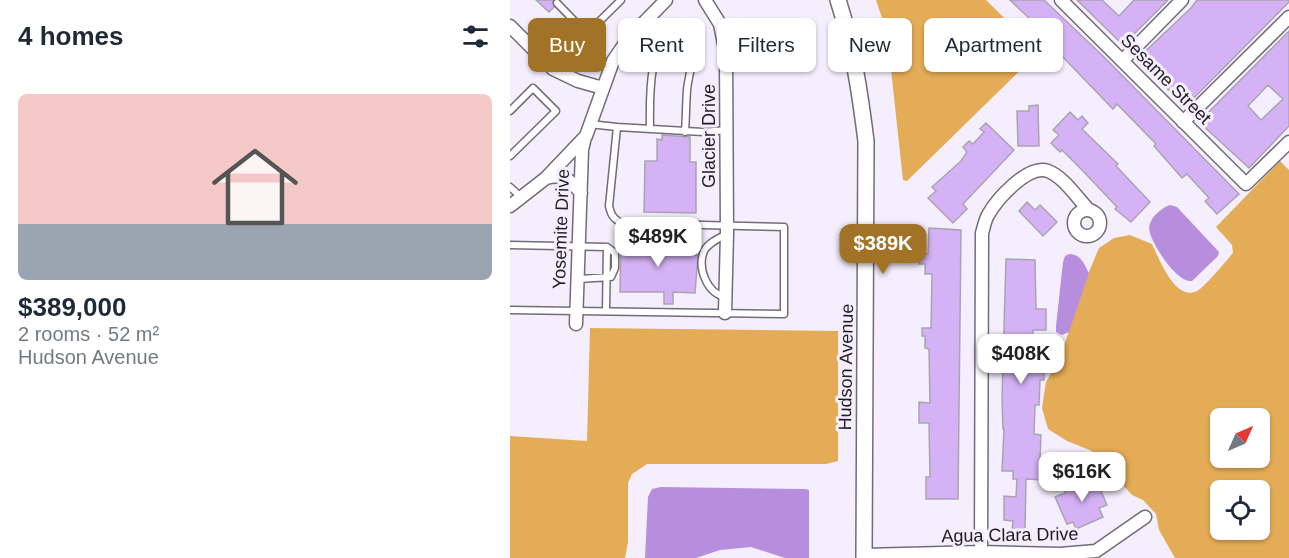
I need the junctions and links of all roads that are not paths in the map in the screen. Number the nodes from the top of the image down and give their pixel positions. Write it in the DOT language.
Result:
graph roads {
  1 [pos="621,0"];
  2 [pos="666,0"];
  3 [pos="705,0"];
  4 [pos="838,0"];
  5 [pos="1061,0"];
  6 [pos="1182,0"];
  7 [pos="557,3"];
  8 [pos="1289,17"];
  9 [pos="572,18"];
  10 [pos="603,18"];
  11 [pos="510,26"];
  12 [pos="528,44"];
  13 [pos="1122,61"];
  14 [pos="560,72"];
  15 [pos="603,88"];
  16 [pos="510,111"];
  17 [pos="1183,122"];
  18 [pos="617,127"];
  19 [pos="650,129"];
  20 [pos="587,130"];
  21 [pos="727,130"];
  22 [pos="686,132"];
  23 [pos="1289,142"];
  24 [pos="510,156"];
  25 [pos="546,178"];
  26 [pos="510,187"];
  27 [pos="581,193"];
  28 [pos="521,197"];
  29 [pos="510,206"];
  30 [pos="1089,210"];
  31 [pos="727,230"];
  32 [pos="510,245"];
  33 [pos="579,245"];
  34 [pos="578,279"];
  35 [pos="606,279"];
  36 [pos="726,297"];
  37 [pos="510,310"];
  38 [pos="577,310"];
  39 [pos="606,311"];
  40 [pos="725,313"];
  41 [pos="576,324"];
  42 [pos="1144,517"];
  43 [pos="981,552"];
  44 [pos="1097,554"];
  45 [pos="864,557"];
  1 -- 10 [label="lane"];
  2 -- 15 [label="street, Yosemite Drive"];
  3 -- 21 [label="street, Glacier Drive"];
  4 -- 45 [label="street, Hudson Avenue"];
  5 -- 13 [label="street, Sesame Street"];
  6 -- 13 [label="street"];
  7 -- 9 [label="lane"];
  8 -- 17 [label="street"];
  11 -- 12 [label="street"];
  13 -- 17 [label="street, Sesame Street"];
  14 -- 15 [label="street"];
  15 -- 20 [label="street, Yosemite Drive"];
  16 -- 24 [label="lane"];
  17 -- 23 [label="street, Sesame Street"];
  18 -- 19 [label="lane"];
  18 -- 20 [label="lane"];
  18 -- 31 [label="lane"];
  19 -- 22 [label="lane"];
  19 -- 22 [label="lane"];
  20 -- 25 [label="street, Yosemite Drive"];
  20 -- 27 [label="street, Yosemite Drive"];
  21 -- 22 [label="lane"];
  21 -- 31 [label="street, Glacier Drive"];
  25 -- 27 [label="street"];
  25 -- 28 [label="street, Yosemite Drive"];
  26 -- 28 [label="lane"];
  27 -- 33 [label="street, Yosemite Drive"];
  28 -- 29 [label="street, Yosemite Drive"];
  30 -- 43 [label="street"];
  31 -- 36 [label="street, Glacier Drive"];
  31 -- 36 [label="lane"];
  31 -- 40 [label="lane"];
  32 -- 33 [label="lane"];
  33 -- 34 [label="street, Yosemite Drive"];
  33 -- 35 [label="lane"];
  34 -- 35 [label="lane"];
  34 -- 38 [label="street, Yosemite Drive"];
  35 -- 39 [label="lane"];
  36 -- 40 [label="street, Glacier Drive"];
  37 -- 38 [label="lane"];
  38 -- 39 [label="lane"];
  38 -- 41 [label="street, Yosemite Drive"];
  39 -- 40 [label="lane"];
  42 -- 44 [label="street, Agua Clara Drive"];
  43 -- 44 [label="street, Agua Clara Drive"];
  43 -- 45 [label="street, Agua Clara Drive"];
}
